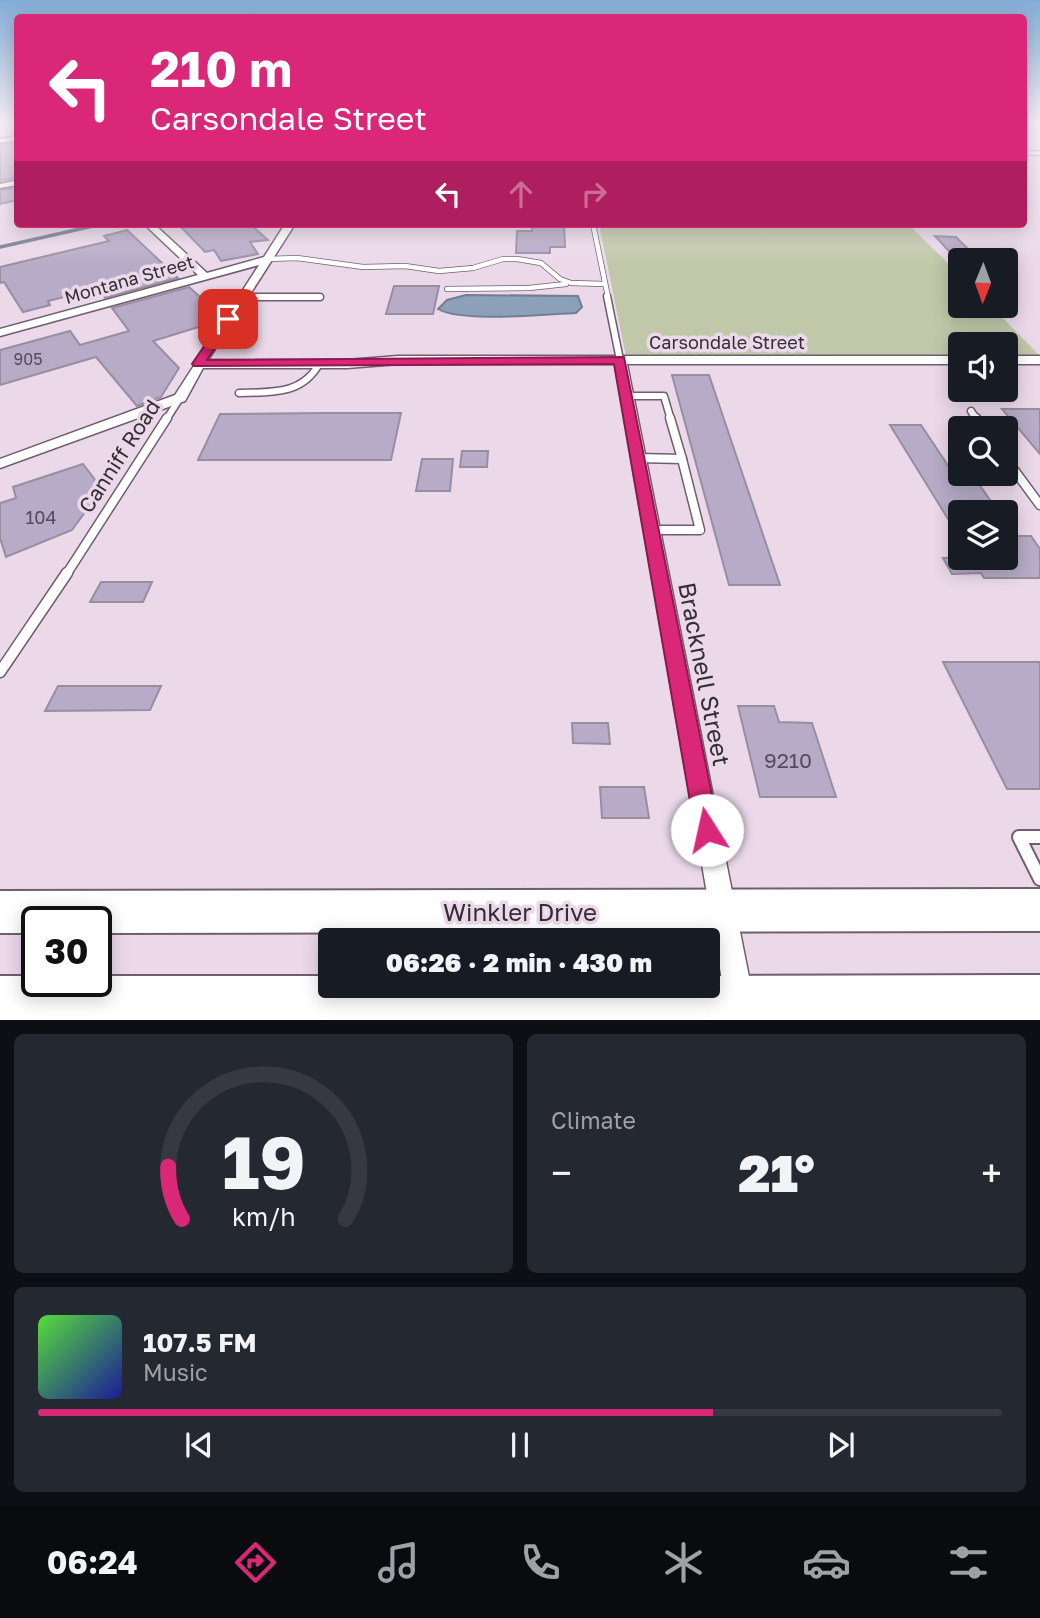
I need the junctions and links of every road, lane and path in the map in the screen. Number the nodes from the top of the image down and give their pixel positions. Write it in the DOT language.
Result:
graph roads {
  1 [pos="153,228"];
  2 [pos="288,228"];
  3 [pos="594,228"];
  4 [pos="268,260"];
  5 [pos="205,276"];
  6 [pos="571,283"];
  7 [pos="605,284"];
  8 [pos="447,289"];
  9 [pos="243,297"];
  10 [pos="320,297"];
  11 [pos="0,333"];
  12 [pos="620,360"];
  13 [pos="948,360"];
  14 [pos="1018,360"];
  15 [pos="1040,360"];
  16 [pos="199,364"];
  17 [pos="318,364"];
  18 [pos="239,393"];
  19 [pos="627,396"];
  20 [pos="180,398"];
  21 [pos="971,411"];
  22 [pos="975,416"];
  23 [pos="638,458"];
  24 [pos="682,459"];
  25 [pos="0,464"];
  26 [pos="1018,475"];
  27 [pos="1040,505"];
  28 [pos="652,530"];
  29 [pos="0,672"];
  30 [pos="1040,837"];
  31 [pos="1040,879"];
  32 [pos="1040,909"];
  33 [pos="722,911"];
  34 [pos="0,912"];
  35 [pos="1040,998"];
  36 [pos="21,1002"];
  37 [pos="741,1003"];
  1 -- 5 [label="street"];
  2 -- 4 [label="street, Canniff Road"];
  3 -- 7 [label="lane"];
  4 -- 5 [label="street, Montana Street"];
  4 -- 6 [label="lane"];
  4 -- 9 [label="street, Canniff Road"];
  5 -- 11 [label="street, Montana Street"];
  6 -- 7 [label="lane"];
  6 -- 8 [label="lane"];
  7 -- 12 [label="lane"];
  9 -- 10 [label="lane"];
  9 -- 16 [label="street, Canniff Road"];
  12 -- 13 [label="street, Carsondale Street"];
  12 -- 17 [label="street, Carsondale Street"];
  12 -- 19 [label="street, Bracknell Street"];
  14 -- 15 [label="street"];
  16 -- 17 [label="street, Carsondale Street"];
  16 -- 20 [label="street, Canniff Road"];
  17 -- 18 [label="lane"];
  19 -- 23 [label="street, Bracknell Street"];
  19 -- 24 [label="lane"];
  20 -- 25 [label="street"];
  20 -- 29 [label="lane, Canniff Road"];
  21 -- 22 [label="lane"];
  23 -- 24 [label="lane"];
  23 -- 28 [label="street, Bracknell Street"];
  24 -- 28 [label="lane"];
  26 -- 27 [label="lane"];
  28 -- 33 [label="street, Bracknell Street"];
  30 -- 31 [label="lane"];
  32 -- 33 [label="main road, Winkler Drive"];
  33 -- 34 [label="main road, Winkler Drive"];
  33 -- 37 [label="street, Bracknell Street"];
  35 -- 37 [label="main road"];
  36 -- 37 [label="main road"];
}
